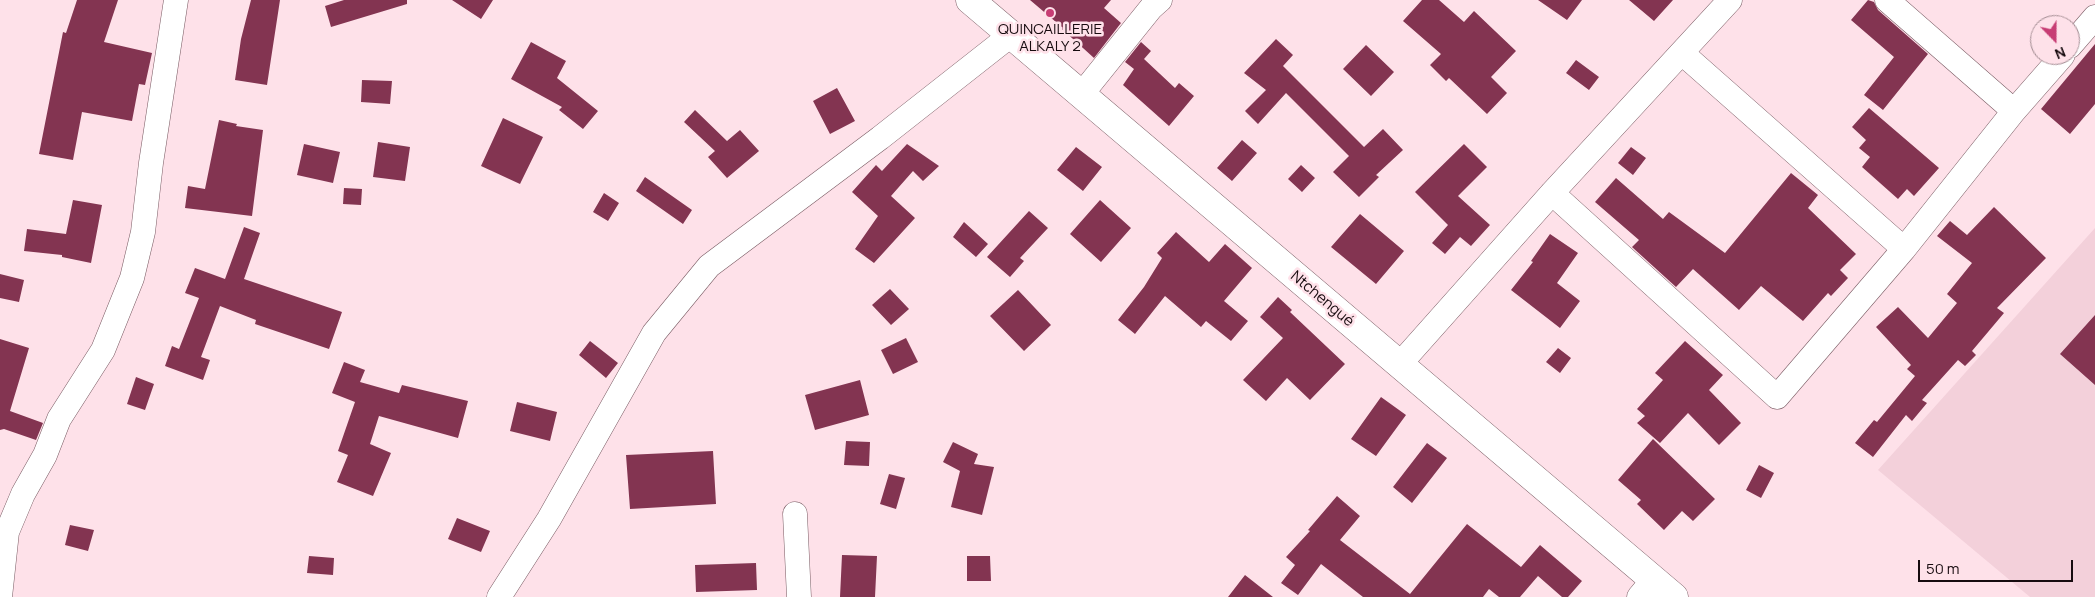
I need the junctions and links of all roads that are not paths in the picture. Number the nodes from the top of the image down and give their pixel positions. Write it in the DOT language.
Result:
graph roads {
  1 [pos="176,0"];
  2 [pos="970,0"];
  3 [pos="1160,0"];
  4 [pos="1730,0"];
  5 [pos="1887,0"];
  6 [pos="2095,17"];
  7 [pos="2080,34"];
  8 [pos="1011,36"];
  9 [pos="1682,53"];
  10 [pos="2054,65"];
  11 [pos="1081,95"];
  12 [pos="2014,111"];
  13 [pos="1552,194"];
  14 [pos="1904,249"];
  15 [pos="1399,365"];
  16 [pos="795,514"];
  17 [pos="1646,588"];
  18 [pos="0,597"];
  19 [pos="499,597"];
  20 [pos="799,597"];
  21 [pos="1674,597"];
  1 -- 18 [label="street"];
  2 -- 8 [label="main road, Ntchengué"];
  3 -- 11 [label="street"];
  4 -- 9 [label="street"];
  5 -- 12 [label="street"];
  6 -- 7 [label="street"];
  8 -- 11 [label="main road, Ntchengué"];
  8 -- 19 [label="street"];
  9 -- 13 [label="street"];
  9 -- 14 [label="street"];
  10 -- 12 [label="street"];
  11 -- 15 [label="main road, Ntchengué"];
  12 -- 14 [label="street"];
  13 -- 14 [label="street"];
  13 -- 15 [label="street"];
  15 -- 17 [label="main road, Ntchengué"];
  16 -- 20 [label="street"];
  17 -- 21 [label="main road, Ntchengué"];
}
